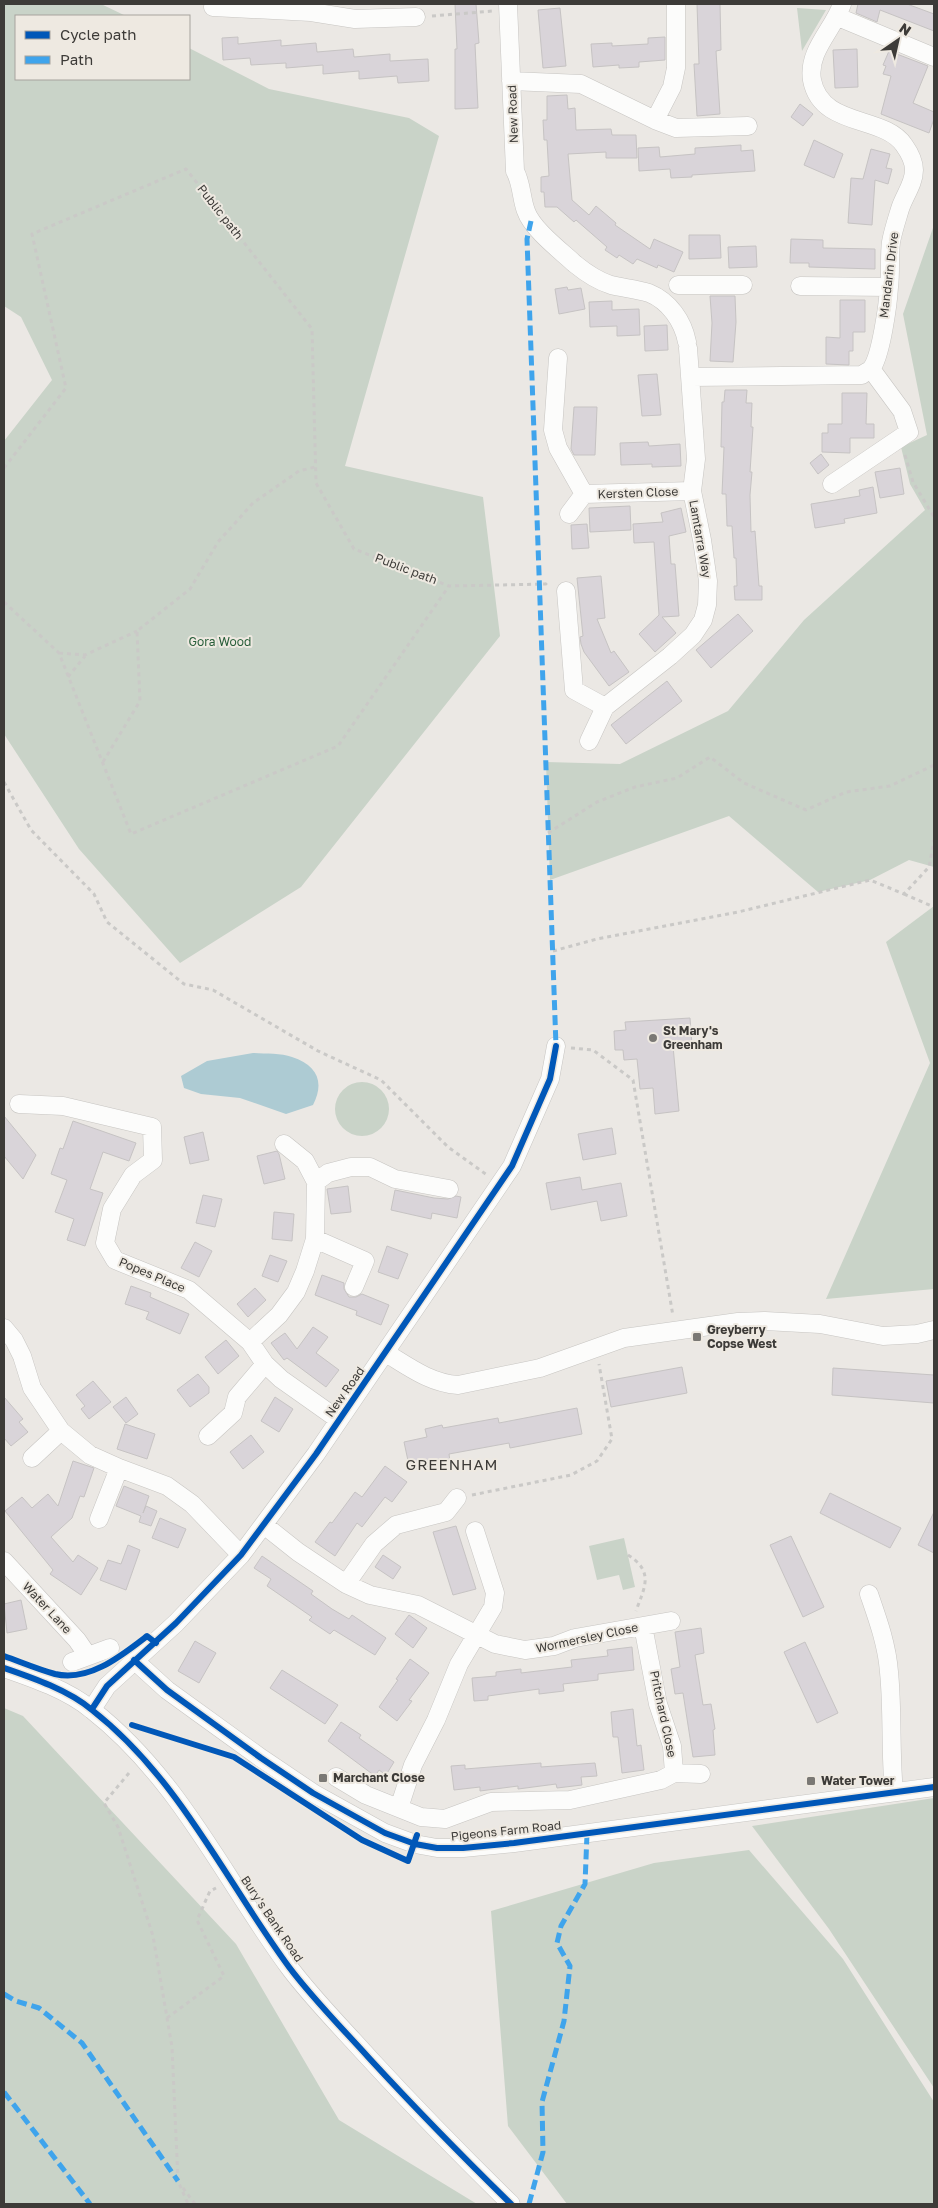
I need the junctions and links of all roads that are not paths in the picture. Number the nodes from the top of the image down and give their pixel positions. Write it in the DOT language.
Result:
graph roads {
  1 [pos="676,5"];
  2 [pos="208,7"];
  3 [pos="508,7"];
  4 [pos="840,11"];
  5 [pos="416,17"];
  6 [pos="934,57"];
  7 [pos="511,81"];
  8 [pos="655,120"];
  9 [pos="748,126"];
  10 [pos="531,221"];
  11 [pos="743,285"];
  12 [pos="800,286"];
  13 [pos="889,287"];
  14 [pos="665,302"];
  15 [pos="558,358"];
  16 [pos="871,369"];
  17 [pos="691,376"];
  18 [pos="832,484"];
  19 [pos="692,491"];
  20 [pos="584,494"];
  21 [pos="569,514"];
  22 [pos="566,591"];
  23 [pos="605,707"];
  24 [pos="589,741"];
  25 [pos="556,1046"];
  26 [pos="19,1104"];
  27 [pos="284,1144"];
  28 [pos="316,1182"];
  29 [pos="449,1189"];
  30 [pos="315,1239"];
  31 [pos="354,1287"];
  32 [pos="4,1328"];
  33 [pos="934,1330"];
  34 [pos="250,1342"];
  35 [pos="386,1353"];
  36 [pos="265,1364"];
  37 [pos="339,1420"];
  38 [pos="61,1431"];
  39 [pos="208,1436"];
  40 [pos="32,1458"];
  41 [pos="119,1468"];
  42 [pos="457,1498"];
  43 [pos="99,1519"];
  44 [pos="264,1525"];
  45 [pos="475,1531"];
  46 [pos="241,1555"];
  47 [pos="4,1562"];
  48 [pos="346,1584"];
  49 [pos="869,1594"];
  50 [pos="671,1621"];
  51 [pos="637,1626"];
  52 [pos="476,1635"];
  53 [pos="110,1648"];
  54 [pos="134,1660"];
  55 [pos="4,1668"];
  56 [pos="92,1709"];
  57 [pos="701,1774"];
  58 [pos="668,1776"];
  59 [pos="336,1777"];
  60 [pos="934,1787"];
  61 [pos="894,1792"];
  62 [pos="399,1808"];
  63 [pos="511,2204"];
  1 -- 8 [label="street"];
  2 -- 5 [label="street"];
  3 -- 7 [label="street, New Road"];
  4 -- 6 [label="street"];
  4 -- 13 [label="street, Mandarin Drive"];
  7 -- 8 [label="street"];
  7 -- 10 [label="street, New Road"];
  8 -- 9 [label="street"];
  10 -- 14 [label="street, Lamtarra Way"];
  11 -- 14 [label="street"];
  12 -- 13 [label="street"];
  13 -- 16 [label="street, Mandarin Drive"];
  14 -- 17 [label="street, Lamtarra Way"];
  15 -- 20 [label="street, Kersten Close"];
  16 -- 17 [label="street"];
  16 -- 18 [label="street"];
  17 -- 19 [label="street, Lamtarra Way"];
  19 -- 20 [label="street, Kersten Close"];
  19 -- 23 [label="street, Lamtarra Way"];
  20 -- 21 [label="street, Kersten Close"];
  22 -- 23 [label="street"];
  23 -- 24 [label="street, Lamtarra Way"];
  25 -- 35 [label="street, New Road"];
  26 -- 34 [label="street, Popes Place"];
  27 -- 28 [label="street"];
  28 -- 29 [label="street"];
  28 -- 30 [label="street"];
  30 -- 31 [label="street"];
  30 -- 34 [label="street"];
  32 -- 38 [label="street"];
  33 -- 35 [label="street"];
  34 -- 36 [label="street, Popes Place"];
  35 -- 37 [label="street, New Road"];
  36 -- 37 [label="street, Popes Place"];
  36 -- 39 [label="street"];
  37 -- 44 [label="street, New Road"];
  38 -- 40 [label="street"];
  38 -- 41 [label="street"];
  41 -- 43 [label="street"];
  41 -- 46 [label="street"];
  42 -- 48 [label="street"];
  44 -- 46 [label="street, New Road"];
  44 -- 48 [label="street, Wormersley Close"];
  45 -- 52 [label="street"];
  46 -- 54 [label="street, New Road"];
  47 -- 53 [label="street, Water Lane"];
  48 -- 52 [label="street, Wormersley Close"];
  49 -- 61 [label="street"];
  50 -- 51 [label="street, Wormersley Close"];
  51 -- 52 [label="street, Wormersley Close"];
  51 -- 58 [label="street, Pritchard Close"];
  52 -- 62 [label="street"];
  54 -- 56 [label="street, New Road"];
  54 -- 61 [label="street, Pigeons Farm Road"];
  55 -- 56 [label="street, Bury's Bank Road"];
  56 -- 63 [label="street, Bury's Bank Road"];
  57 -- 58 [label="street, Pritchard Close"];
  58 -- 62 [label="street"];
  59 -- 62 [label="street"];
  60 -- 61 [label="street, Pigeons Farm Road"];
}
